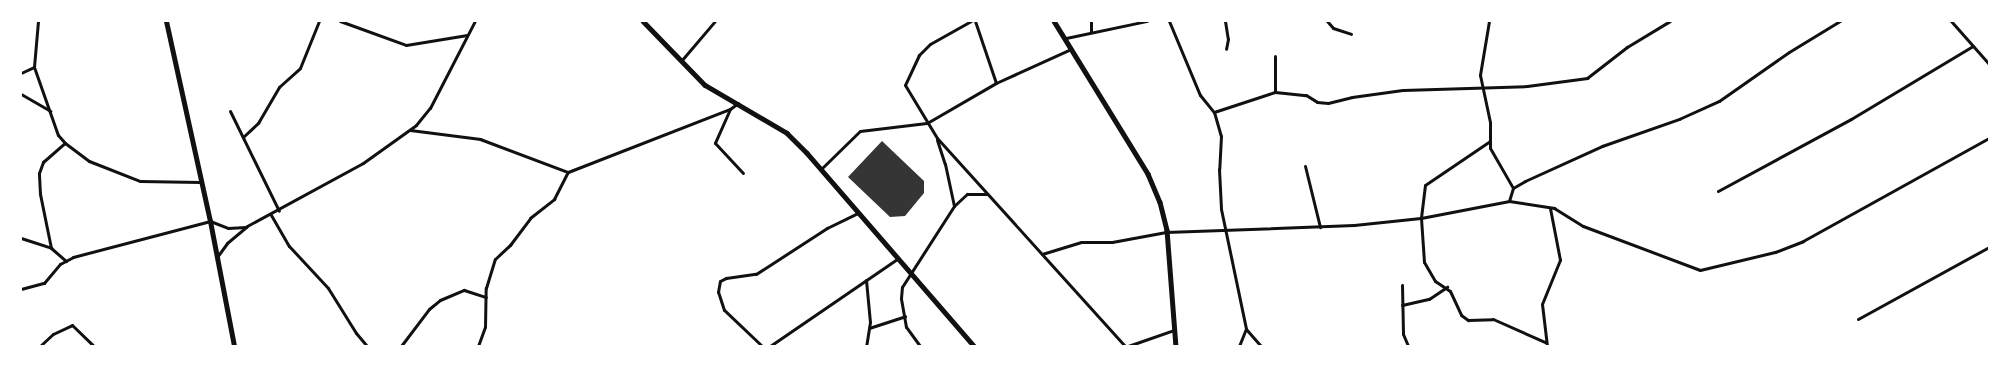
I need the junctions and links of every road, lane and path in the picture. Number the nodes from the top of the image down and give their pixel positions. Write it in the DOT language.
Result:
graph roads {
  1 [pos="38,21"];
  2 [pos="166,21"];
  3 [pos="319,21"];
  4 [pos="340,21"];
  5 [pos="475,21"];
  6 [pos="643,21"];
  7 [pos="715,21"];
  8 [pos="970,21"];
  9 [pos="975,21"];
  10 [pos="1054,21"];
  11 [pos="1091,21"];
  12 [pos="1147,21"];
  13 [pos="1169,21"];
  14 [pos="1225,21"];
  15 [pos="1327,21"];
  16 [pos="1489,21"];
  17 [pos="1670,21"];
  18 [pos="1840,21"];
  19 [pos="1951,21"];
  20 [pos="1091,31"];
  21 [pos="1351,34"];
  22 [pos="467,35"];
  23 [pos="1066,38"];
  24 [pos="1973,46"];
  25 [pos="1073,48"];
  26 [pos="1226,49"];
  27 [pos="1275,56"];
  28 [pos="681,61"];
  29 [pos="1989,64"];
  30 [pos="34,67"];
  31 [pos="21,73"];
  32 [pos="996,84"];
  33 [pos="1482,86"];
  34 [pos="1276,92"];
  35 [pos="21,94"];
  36 [pos="738,103"];
  37 [pos="730,109"];
  38 [pos="51,111"];
  39 [pos="230,111"];
  40 [pos="1214,112"];
  41 [pos="927,123"];
  42 [pos="410,130"];
  43 [pos="242,137"];
  44 [pos="937,138"];
  45 [pos="1989,138"];
  46 [pos="1490,141"];
  47 [pos="65,143"];
  48 [pos="1305,166"];
  49 [pos="821,169"];
  50 [pos="568,172"];
  51 [pos="743,173"];
  52 [pos="200,182"];
  53 [pos="1513,188"];
  54 [pos="1718,191"];
  55 [pos="987,194"];
  56 [pos="1509,201"];
  57 [pos="954,206"];
  58 [pos="1550,208"];
  59 [pos="279,211"];
  60 [pos="858,213"];
  61 [pos="271,215"];
  62 [pos="1421,218"];
  63 [pos="210,221"];
  64 [pos="247,226"];
  65 [pos="1320,227"];
  66 [pos="1226,231"];
  67 [pos="1166,232"];
  68 [pos="21,238"];
  69 [pos="1989,247"];
  70 [pos="51,248"];
  71 [pos="1042,254"];
  72 [pos="217,257"];
  73 [pos="898,259"];
  74 [pos="66,261"];
  75 [pos="909,273"];
  76 [pos="866,280"];
  77 [pos="1402,286"];
  78 [pos="1447,287"];
  79 [pos="21,289"];
  80 [pos="486,297"];
  81 [pos="1402,305"];
  82 [pos="905,316"];
  83 [pos="1858,319"];
  84 [pos="869,328"];
  85 [pos="1246,328"];
  86 [pos="1174,330"];
  87 [pos="1546,344"];
  88 [pos="232,345"];
  89 [pos="40,346"];
  90 [pos="94,346"];
  91 [pos="368,346"];
  92 [pos="401,346"];
  93 [pos="478,346"];
  94 [pos="762,346"];
  95 [pos="770,346"];
  96 [pos="866,346"];
  97 [pos="920,346"];
  98 [pos="974,346"];
  99 [pos="1125,346"];
  100 [pos="1128,346"];
  101 [pos="1176,346"];
  102 [pos="1239,346"];
  103 [pos="1261,346"];
  104 [pos="1408,346"];
  1 -- 30 [label="street"];
  2 -- 52 [label="main road"];
  3 -- 43 [label="street"];
  4 -- 22 [label="street"];
  5 -- 22 [label="street"];
  6 -- 28 [label="main road"];
  7 -- 28 [label="street"];
  8 -- 41 [label="street"];
  9 -- 32 [label="street"];
  10 -- 23 [label="main road"];
  11 -- 20 [label="street"];
  12 -- 20 [label="street"];
  13 -- 40 [label="street"];
  14 -- 26 [label="street"];
  15 -- 21 [label="street"];
  16 -- 33 [label="street"];
  17 -- 33 [label="street"];
  18 -- 53 [label="street"];
  19 -- 24 [label="street"];
  20 -- 23 [label="street"];
  22 -- 42 [label="street"];
  23 -- 25 [label="main road"];
  24 -- 29 [label="street"];
  24 -- 54 [label="street"];
  25 -- 32 [label="street"];
  25 -- 67 [label="main road"];
  27 -- 34 [label="street"];
  28 -- 36 [label="main road"];
  30 -- 31 [label="street"];
  30 -- 38 [label="street"];
  32 -- 41 [label="street"];
  33 -- 34 [label="street"];
  33 -- 46 [label="street"];
  34 -- 40 [label="street"];
  35 -- 38 [label="street"];
  36 -- 37 [label="street"];
  36 -- 49 [label="main road"];
  37 -- 50 [label="street"];
  37 -- 51 [label="street"];
  38 -- 47 [label="street"];
  39 -- 43 [label="street"];
  40 -- 66 [label="street"];
  41 -- 44 [label="street"];
  41 -- 49 [label="street"];
  42 -- 50 [label="street"];
  42 -- 59 [label="street"];
  43 -- 59 [label="street"];
  44 -- 55 [label="street"];
  44 -- 57 [label="street"];
  45 -- 58 [label="street"];
  46 -- 53 [label="street"];
  46 -- 62 [label="street"];
  47 -- 52 [label="street"];
  47 -- 70 [label="street"];
  48 -- 65 [label="street"];
  49 -- 60 [label="main road"];
  50 -- 80 [label="street"];
  52 -- 63 [label="main road"];
  53 -- 56 [label="street"];
  55 -- 57 [label="street"];
  55 -- 71 [label="street"];
  56 -- 58 [label="street"];
  56 -- 62 [label="street"];
  57 -- 75 [label="street"];
  58 -- 87 [label="street"];
  59 -- 61 [label="street"];
  60 -- 73 [label="main road"];
  60 -- 94 [label="street"];
  61 -- 64 [label="street"];
  61 -- 91 [label="street"];
  62 -- 65 [label="street"];
  62 -- 78 [label="street"];
  63 -- 64 [label="street"];
  63 -- 72 [label="main road"];
  63 -- 74 [label="street"];
  64 -- 72 [label="street"];
  65 -- 66 [label="street"];
  66 -- 67 [label="street"];
  66 -- 85 [label="street"];
  67 -- 71 [label="street"];
  67 -- 86 [label="main road"];
  68 -- 70 [label="street"];
  69 -- 83 [label="street"];
  70 -- 74 [label="street"];
  71 -- 99 [label="street"];
  72 -- 88 [label="main road"];
  73 -- 75 [label="main road"];
  73 -- 76 [label="street"];
  74 -- 79 [label="street"];
  75 -- 82 [label="street"];
  75 -- 98 [label="main road"];
  76 -- 84 [label="street"];
  76 -- 95 [label="street"];
  77 -- 81 [label="street"];
  78 -- 81 [label="street"];
  78 -- 87 [label="street"];
  80 -- 92 [label="street"];
  80 -- 93 [label="street"];
  81 -- 104 [label="street"];
  82 -- 84 [label="street"];
  82 -- 97 [label="street"];
  84 -- 96 [label="street"];
  85 -- 102 [label="street"];
  85 -- 103 [label="street"];
  86 -- 100 [label="street"];
  86 -- 101 [label="main road"];
  89 -- 90 [label="street"];
}
